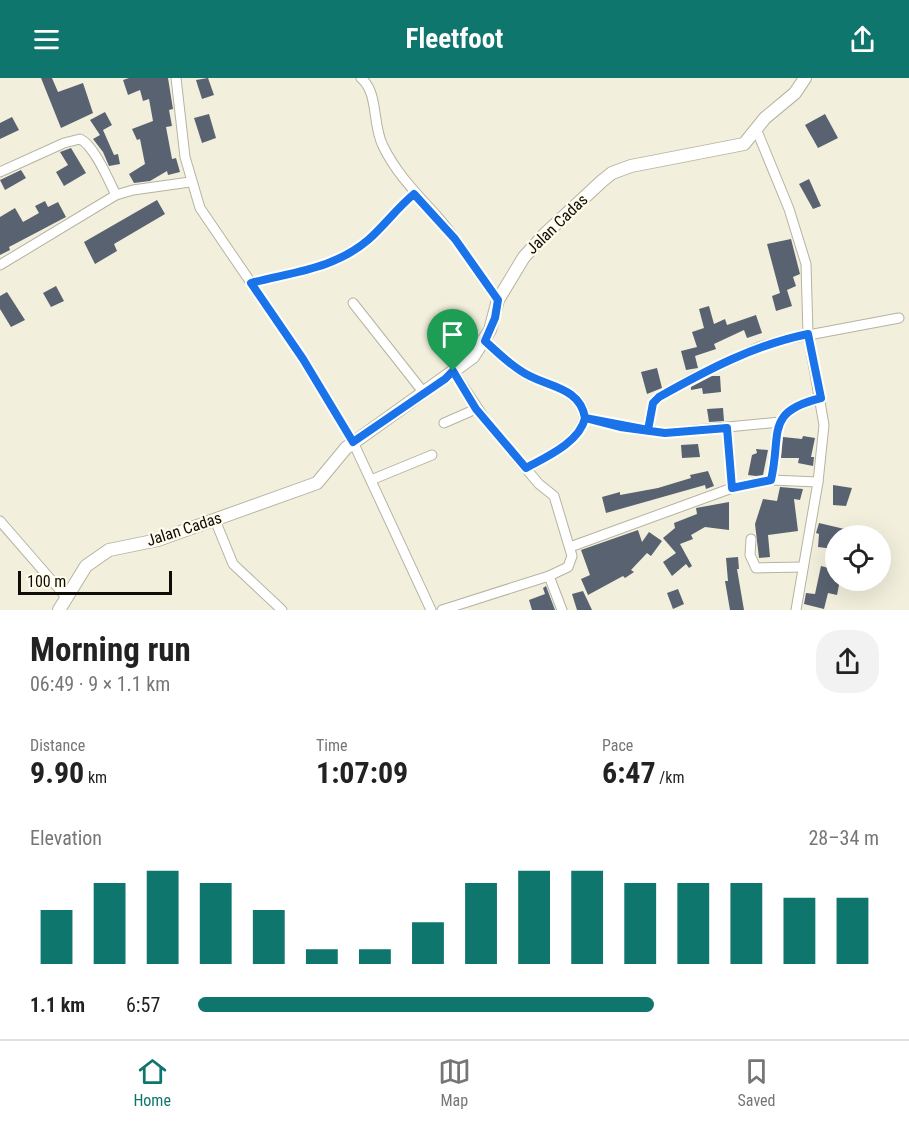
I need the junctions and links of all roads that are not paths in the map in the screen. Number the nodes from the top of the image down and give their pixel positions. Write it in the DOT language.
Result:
graph roads {
  1 [pos="176,78"];
  2 [pos="361,78"];
  3 [pos="805,78"];
  4 [pos="757,131"];
  5 [pos="0,172"];
  6 [pos="190,182"];
  7 [pos="414,194"];
  8 [pos="116,195"];
  9 [pos="0,265"];
  10 [pos="251,283"];
  11 [pos="498,300"];
  12 [pos="353,303"];
  13 [pos="899,318"];
  14 [pos="808,334"];
  15 [pos="485,341"];
  16 [pos="453,371"];
  17 [pos="424,393"];
  18 [pos="821,398"];
  19 [pos="476,409"];
  20 [pos="585,418"];
  21 [pos="780,422"];
  22 [pos="444,423"];
  23 [pos="727,428"];
  24 [pos="648,430"];
  25 [pos="353,442"];
  26 [pos="432,455"];
  27 [pos="526,468"];
  28 [pos="371,480"];
  29 [pos="771,480"];
  30 [pos="818,482"];
  31 [pos="732,488"];
  32 [pos="215,520"];
  33 [pos="0,521"];
  34 [pos="751,539"];
  35 [pos="570,547"];
  36 [pos="804,567"];
  37 [pos="549,576"];
  38 [pos="66,597"];
  39 [pos="59,610"];
  40 [pos="282,610"];
  41 [pos="431,610"];
  42 [pos="442,610"];
  43 [pos="562,610"];
  44 [pos="796,610"];
  1 -- 6 [label="street"];
  2 -- 7 [label="street"];
  3 -- 4 [label="street, Jalan Cadas"];
  4 -- 11 [label="street, Jalan Cadas"];
  4 -- 14 [label="street"];
  5 -- 8 [label="street"];
  6 -- 8 [label="street"];
  6 -- 10 [label="street"];
  7 -- 10 [label="street"];
  7 -- 11 [label="street"];
  8 -- 9 [label="street"];
  10 -- 25 [label="street"];
  11 -- 15 [label="street, Jalan Cadas"];
  12 -- 17 [label="street"];
  13 -- 14 [label="street"];
  14 -- 18 [label="street"];
  14 -- 24 [label="street"];
  15 -- 16 [label="street, Jalan Cadas"];
  15 -- 20 [label="street"];
  16 -- 17 [label="street, Jalan Cadas"];
  16 -- 19 [label="street"];
  17 -- 25 [label="street, Jalan Cadas"];
  18 -- 21 [label="street"];
  18 -- 30 [label="street"];
  19 -- 22 [label="street"];
  19 -- 27 [label="street"];
  20 -- 24 [label="street"];
  20 -- 27 [label="street"];
  21 -- 23 [label="street"];
  21 -- 29 [label="street"];
  23 -- 24 [label="street"];
  23 -- 31 [label="street"];
  25 -- 28 [label="street"];
  25 -- 32 [label="street, Jalan Cadas"];
  26 -- 28 [label="street"];
  27 -- 35 [label="street"];
  28 -- 41 [label="street"];
  29 -- 30 [label="street"];
  29 -- 31 [label="street"];
  30 -- 36 [label="street"];
  31 -- 35 [label="street"];
  32 -- 38 [label="street, Jalan Cadas"];
  32 -- 40 [label="street"];
  33 -- 38 [label="street"];
  34 -- 36 [label="street"];
  35 -- 37 [label="street"];
  36 -- 44 [label="street"];
  37 -- 42 [label="street"];
  37 -- 43 [label="street"];
  38 -- 39 [label="street, Jalan Cadas"];
}
